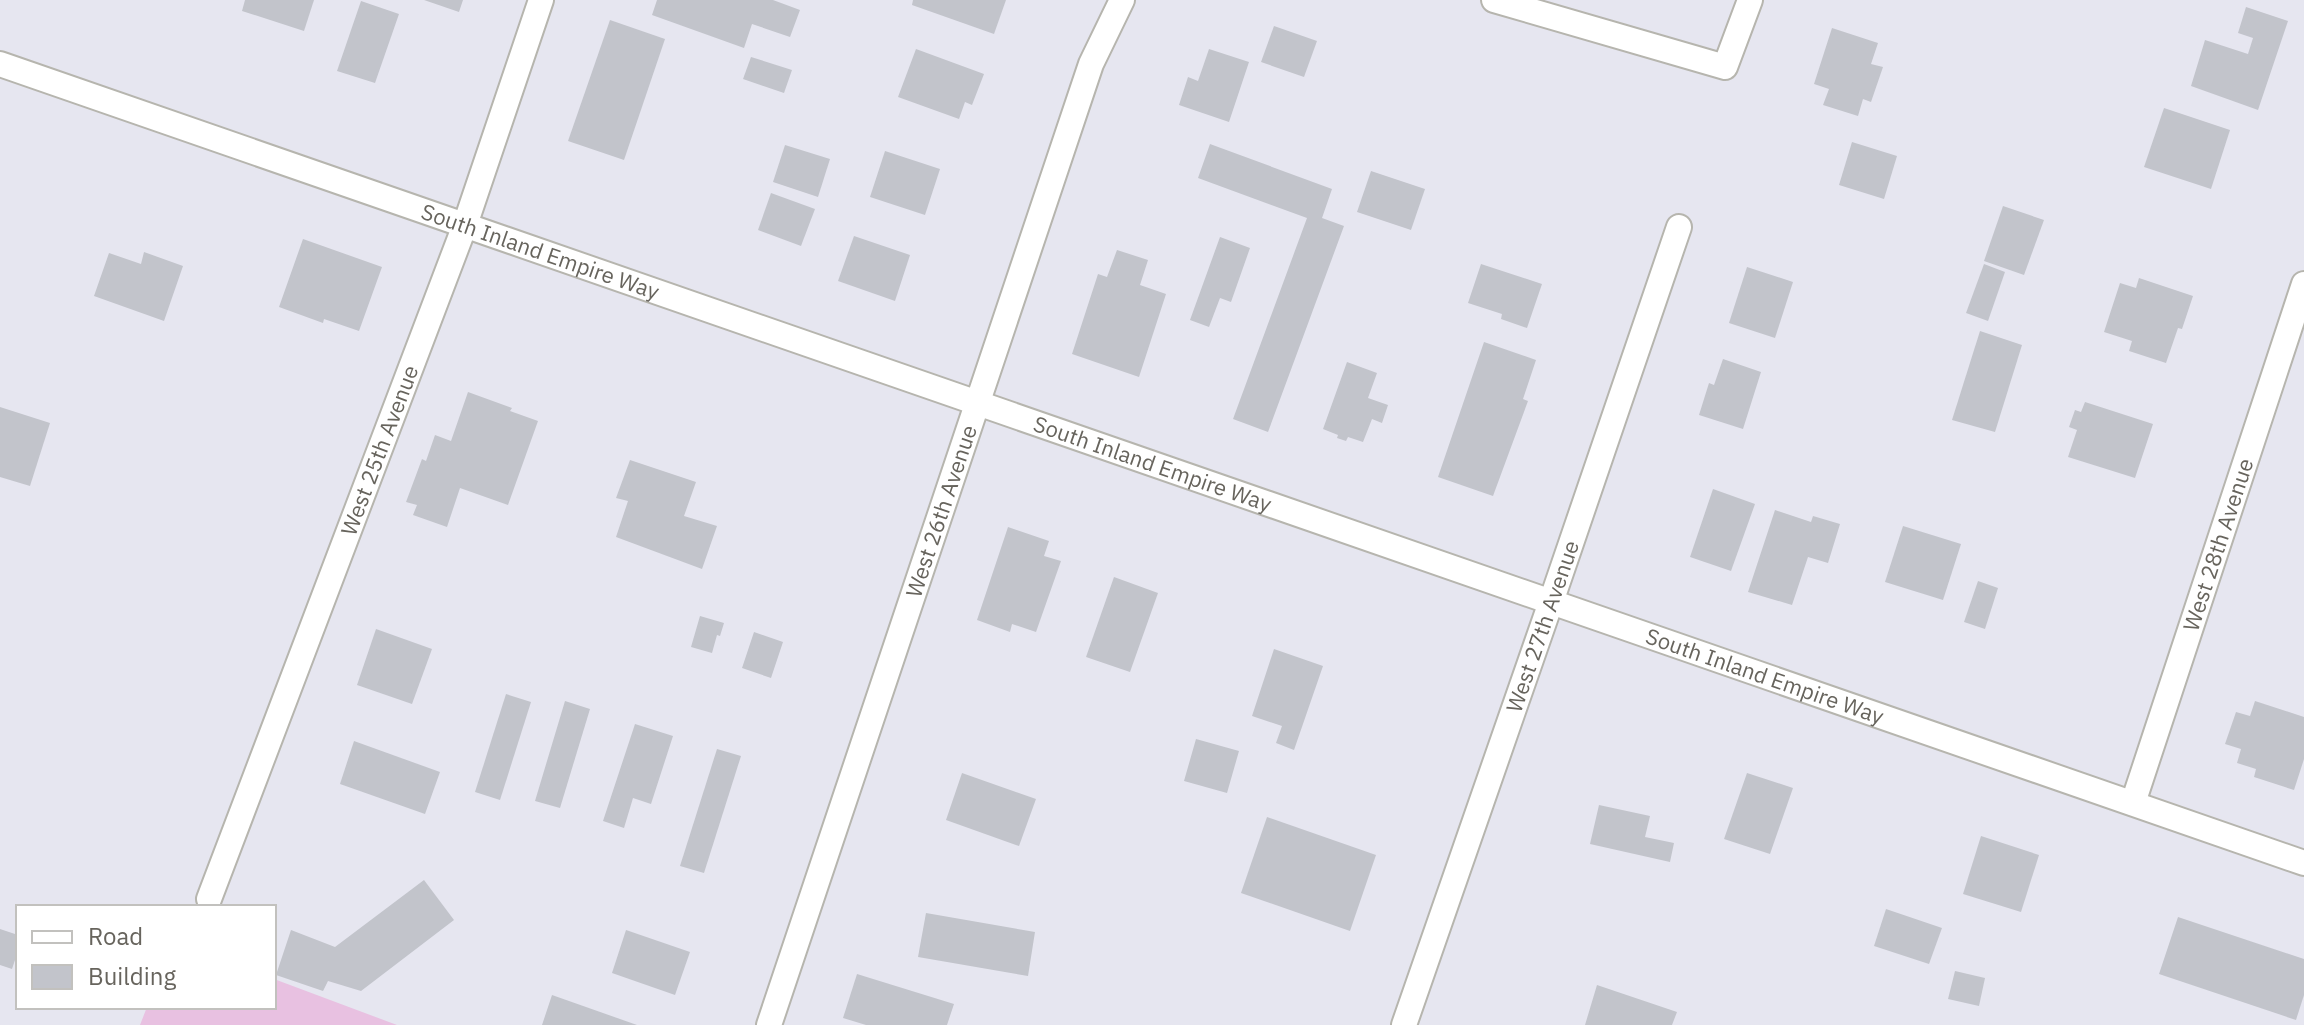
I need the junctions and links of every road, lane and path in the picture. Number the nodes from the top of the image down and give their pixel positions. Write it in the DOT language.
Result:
graph roads {
  1 [pos="541,0"];
  2 [pos="1122,0"];
  3 [pos="1494,0"];
  4 [pos="1750,0"];
  5 [pos="0,64"];
  6 [pos="465,225"];
  7 [pos="1679,227"];
  8 [pos="2304,284"];
  9 [pos="977,404"];
  10 [pos="1551,602"];
  11 [pos="2133,803"];
  12 [pos="2304,863"];
  13 [pos="209,899"];
  14 [pos="769,1025"];
  15 [pos="1404,1025"];
  1 -- 6 [label="street, West 25th Avenue"];
  2 -- 9 [label="street, West 26th Avenue"];
  3 -- 4 [label="street"];
  5 -- 6 [label="street, South Inland Empire Way"];
  6 -- 9 [label="street, South Inland Empire Way"];
  6 -- 13 [label="street, West 25th Avenue"];
  7 -- 10 [label="street, West 27th Avenue"];
  8 -- 11 [label="street, West 28th Avenue"];
  9 -- 10 [label="street, South Inland Empire Way"];
  9 -- 14 [label="street, West 26th Avenue"];
  10 -- 11 [label="street, South Inland Empire Way"];
  10 -- 15 [label="street, West 27th Avenue"];
  11 -- 12 [label="street, South Inland Empire Way"];
}
